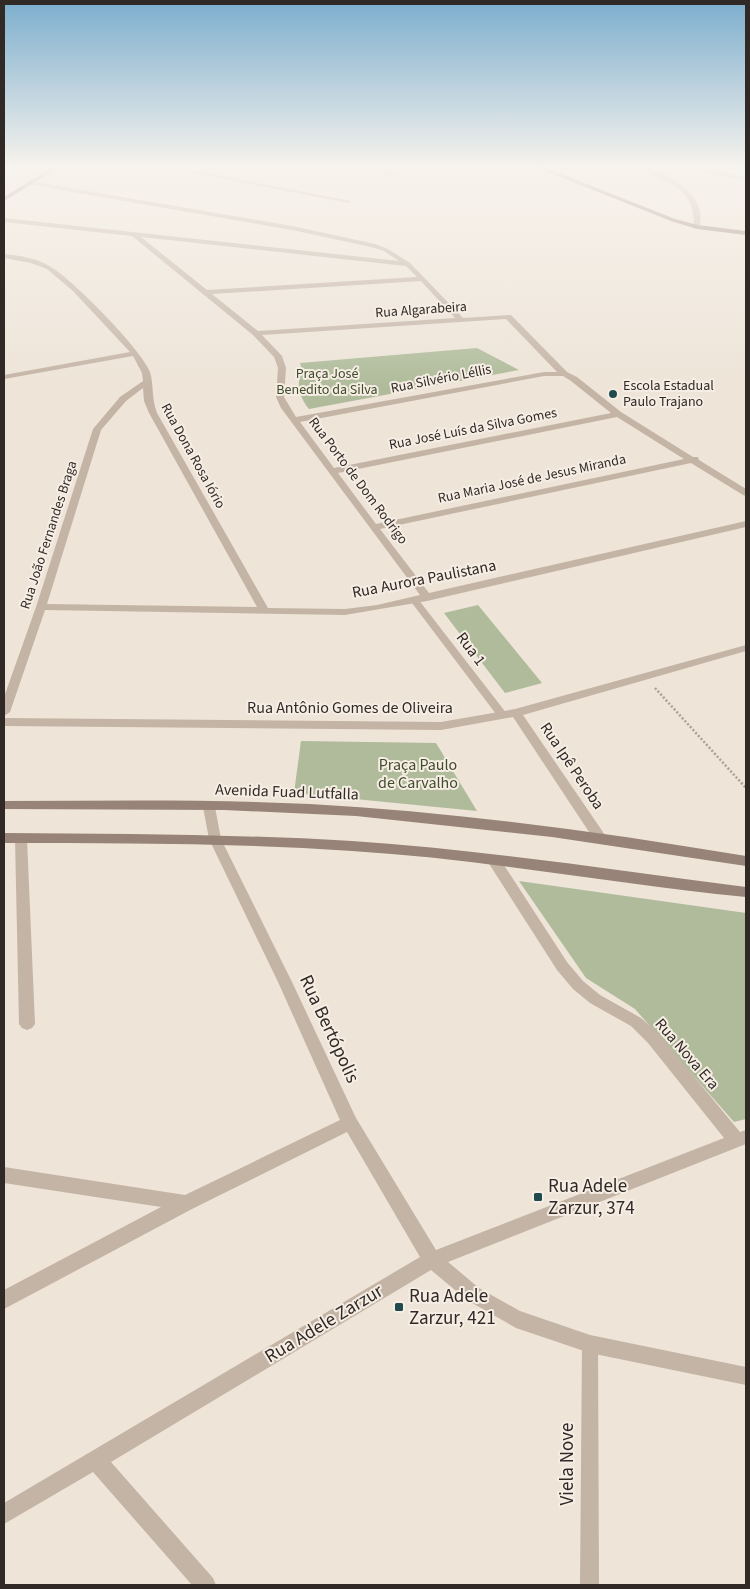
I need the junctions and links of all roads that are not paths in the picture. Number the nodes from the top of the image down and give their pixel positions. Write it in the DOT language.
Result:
graph roads {
  1 [pos="140,239"];
  2 [pos="174,239"];
  3 [pos="347,239"];
  4 [pos="4,256"];
  5 [pos="408,264"];
  6 [pos="424,280"];
  7 [pos="206,292"];
  8 [pos="461,320"];
  9 [pos="256,333"];
  10 [pos="135,353"];
  11 [pos="564,374"];
  12 [pos="4,377"];
  13 [pos="145,383"];
  14 [pos="618,414"];
  15 [pos="295,420"];
  16 [pos="695,459"];
  17 [pos="333,471"];
  18 [pos="746,492"];
  19 [pos="746,524"];
  20 [pos="375,526"];
  21 [pos="427,598"];
  22 [pos="415,601"];
  23 [pos="41,607"];
  24 [pos="264,610"];
  25 [pos="746,648"];
  26 [pos="4,712"];
  27 [pos="516,713"];
  28 [pos="502,716"];
  29 [pos="4,722"];
  30 [pos="4,805"];
  31 [pos="209,807"];
  32 [pos="4,838"];
  33 [pos="600,838"];
  34 [pos="22,839"];
  35 [pos="215,839"];
  36 [pos="493,859"];
  37 [pos="746,861"];
  38 [pos="746,892"];
  39 [pos="28,1024"];
  40 [pos="350,1123"];
  41 [pos="741,1139"];
  42 [pos="4,1175"];
  43 [pos="186,1202"];
  44 [pos="432,1260"];
  45 [pos="4,1300"];
  46 [pos="590,1344"];
  47 [pos="746,1376"];
  48 [pos="96,1460"];
  49 [pos="4,1514"];
  50 [pos="206,1585"];
  51 [pos="589,1585"];
  1 -- 7 [label="street, Rua Porto de Dom Rodrigo"];
  2 -- 5 [label="street"];
  3 -- 5 [label="street"];
  4 -- 10 [label="street, Rua Dona Rosa Iório"];
  5 -- 6 [label="street"];
  6 -- 7 [label="street"];
  6 -- 8 [label="street"];
  7 -- 9 [label="street, Rua Porto de Dom Rodrigo"];
  8 -- 9 [label="street, Rua Algarabeira"];
  8 -- 11 [label="street, Rua Algarabeira"];
  9 -- 15 [label="street, Rua Porto de Dom Rodrigo"];
  10 -- 12 [label="street"];
  10 -- 13 [label="street, Rua Dona Rosa Iório"];
  11 -- 14 [label="street, Rua Algarabeira"];
  11 -- 15 [label="street, Rua Silvério Léllis"];
  13 -- 23 [label="street, Rua João Fernandes Braga"];
  13 -- 24 [label="street, Rua Dona Rosa Iório"];
  14 -- 16 [label="street, Rua Algarabeira"];
  14 -- 17 [label="street, Rua José Luís da Silva Gomes"];
  15 -- 17 [label="street, Rua Porto de Dom Rodrigo"];
  16 -- 18 [label="street, Rua Algarabeira"];
  16 -- 20 [label="street, Rua Maria José de Jesus Miranda"];
  17 -- 20 [label="street, Rua Porto de Dom Rodrigo"];
  19 -- 21 [label="street, Rua Aurora Paulistana"];
  20 -- 21 [label="street, Rua Porto de Dom Rodrigo"];
  21 -- 22 [label="street, Rua Aurora Paulistana"];
  22 -- 24 [label="street, Rua Aurora Paulistana"];
  22 -- 28 [label="lane, Rua 1"];
  23 -- 24 [label="street, Rua Aurora Paulistana"];
  23 -- 26 [label="street, Rua João Fernandes Braga"];
  25 -- 27 [label="street, Rua Antônio Gomes de Oliveira"];
  27 -- 28 [label="street, Rua Antônio Gomes de Oliveira"];
  27 -- 33 [label="street, Rua Ipê Peroba"];
  28 -- 29 [label="street, Rua Antônio Gomes de Oliveira"];
  30 -- 31 [label="main road, Avenida Fuad Lutfalla"];
  31 -- 33 [label="main road, Avenida Fuad Lutfalla"];
  31 -- 35 [label="street, Rua Bertópolis"];
  32 -- 34 [label="main road"];
  33 -- 37 [label="main road, Avenida Fuad Lutfalla"];
  34 -- 35 [label="main road"];
  34 -- 39 [label="street"];
  35 -- 36 [label="main road"];
  35 -- 40 [label="street, Rua Bertópolis"];
  36 -- 38 [label="main road"];
  36 -- 41 [label="street, Rua Nova Era"];
  40 -- 43 [label="street"];
  40 -- 44 [label="street, Rua Bertópolis"];
  41 -- 44 [label="street, Rua Adele Zarzur"];
  42 -- 43 [label="street"];
  43 -- 45 [label="street"];
  44 -- 46 [label="street, Rua Bertópolis"];
  44 -- 48 [label="street, Rua Adele Zarzur"];
  46 -- 47 [label="street, Rua Bertópolis"];
  46 -- 51 [label="lane, Viela Nove"];
  48 -- 49 [label="street, Rua Adele Zarzur"];
  48 -- 50 [label="street"];
}
